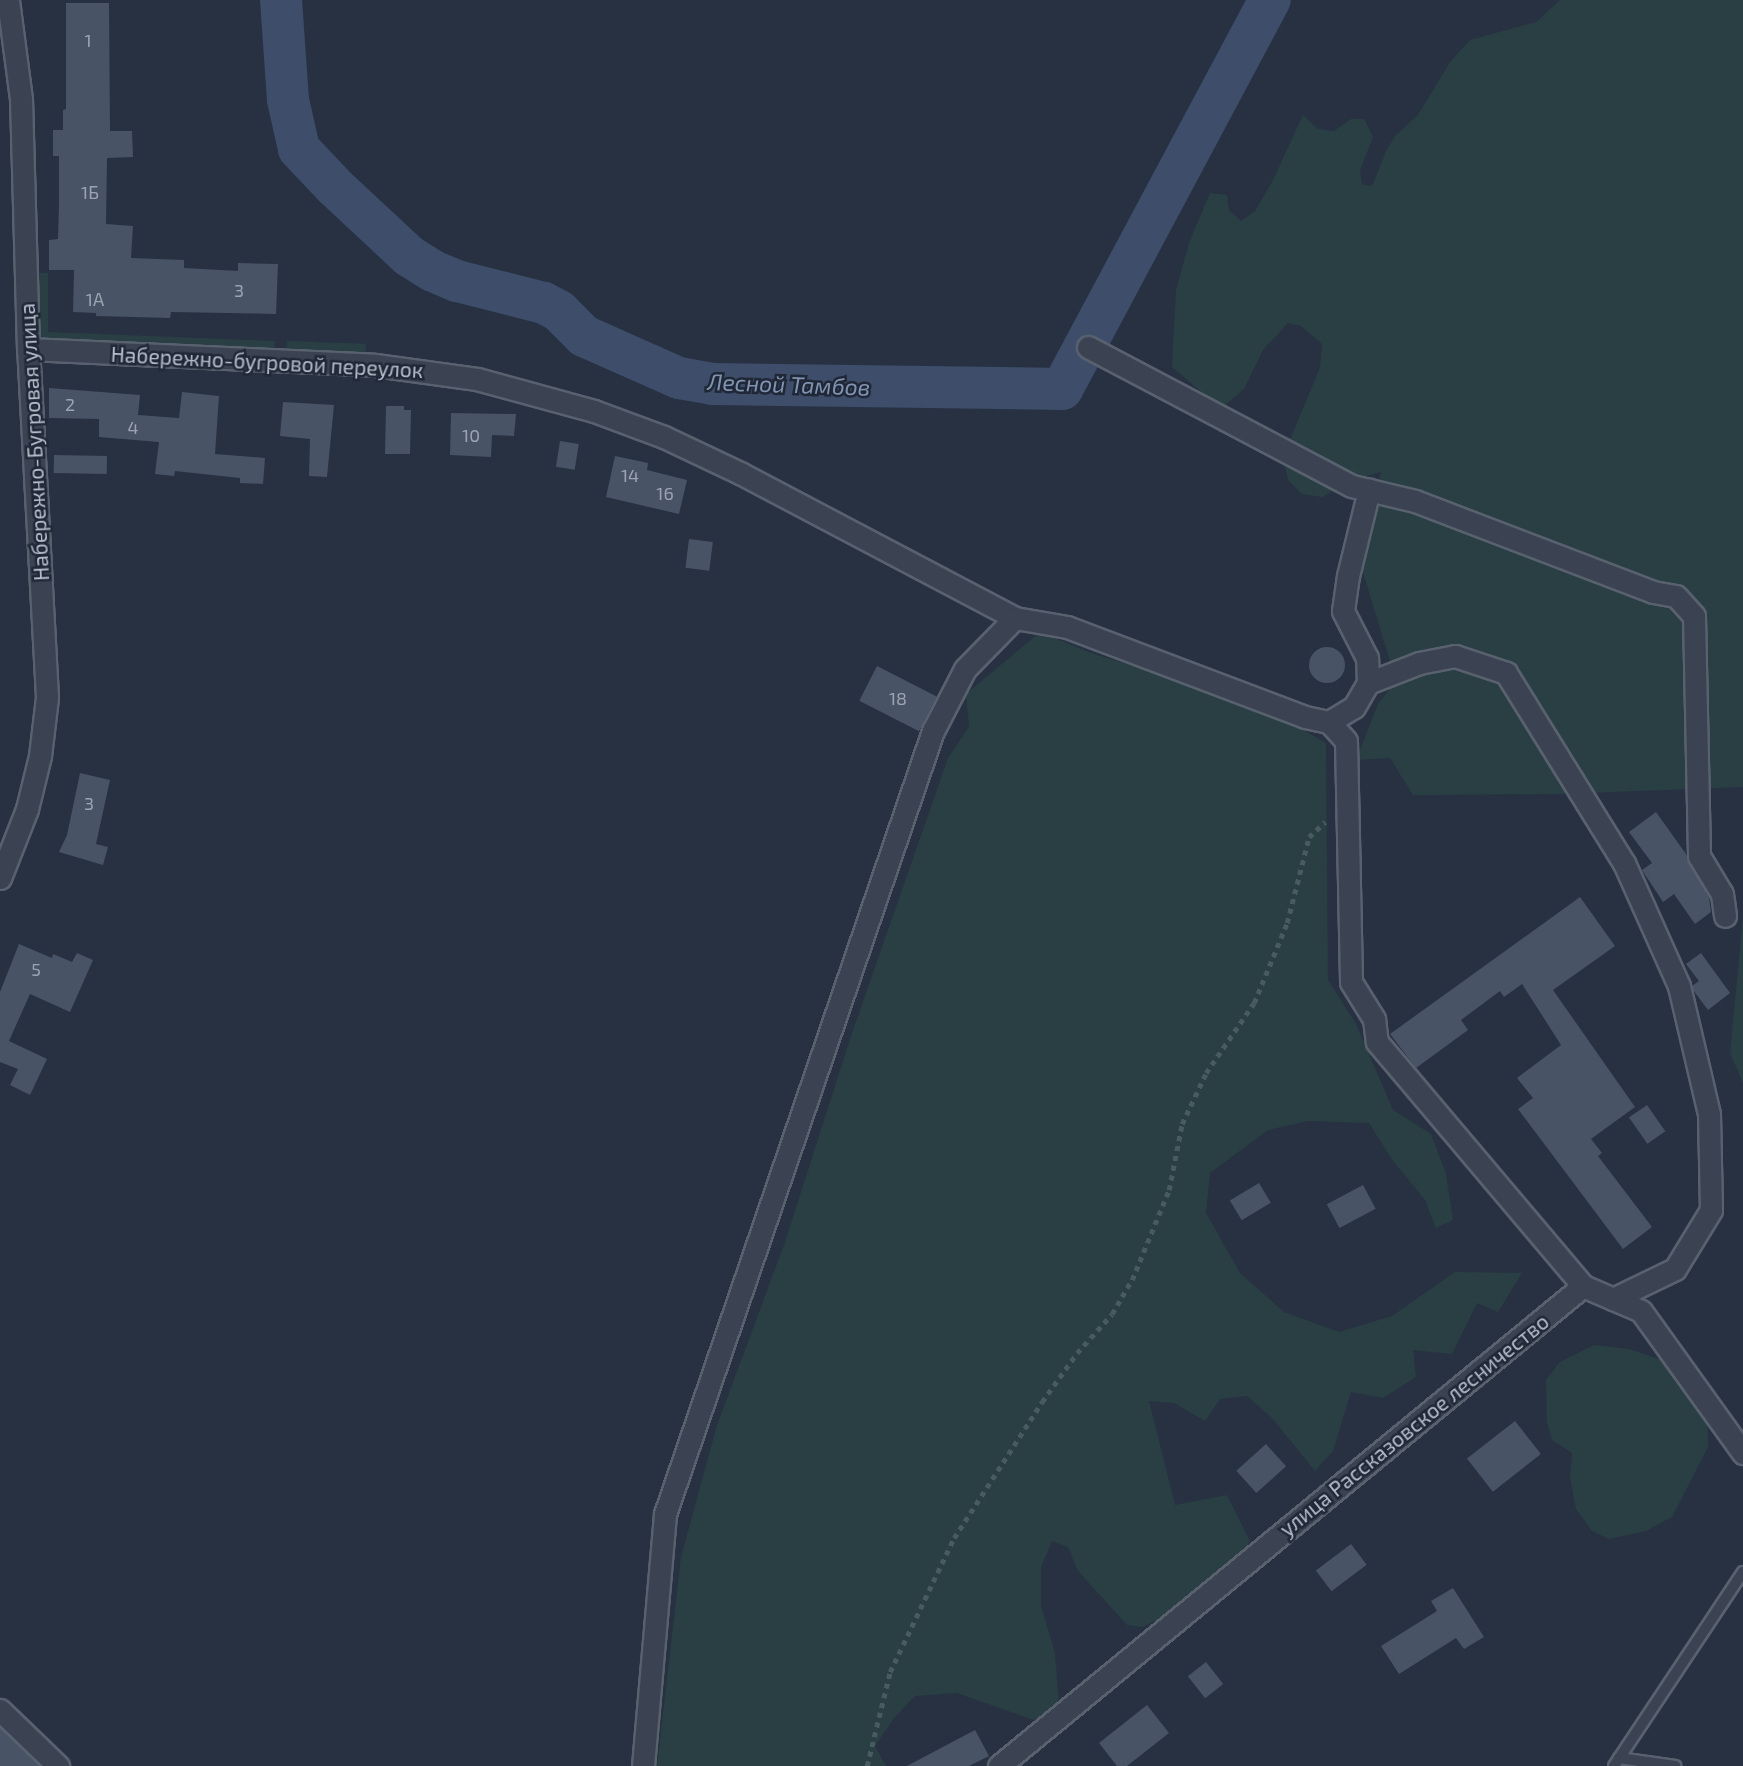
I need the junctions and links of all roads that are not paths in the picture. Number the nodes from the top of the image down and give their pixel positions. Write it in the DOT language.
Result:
graph roads {
  1 [pos="8,0"];
  2 [pos="1088,347"];
  3 [pos="28,349"];
  4 [pos="1369,490"];
  5 [pos="1015,618"];
  6 [pos="1368,683"];
  7 [pos="1329,722"];
  8 [pos="0,878"];
  9 [pos="1725,916"];
  10 [pos="1583,1286"];
  11 [pos="1613,1299"];
  12 [pos="1743,1453"];
  13 [pos="1743,1572"];
  14 [pos="0,1710"];
  15 [pos="1616,1762"];
  16 [pos="58,1766"];
  17 [pos="643,1766"];
  18 [pos="999,1766"];
  19 [pos="1675,1766"];
  1 -- 3 [label="street, Набережно-Бугровая улица"];
  2 -- 4 [label="street"];
  3 -- 5 [label="street, Набережно-бугровой переулок"];
  3 -- 8 [label="street, Набережно-Бугровая улица"];
  4 -- 6 [label="street"];
  4 -- 9 [label="street"];
  5 -- 7 [label="street, Набережно-бугровой переулок"];
  5 -- 17 [label="street"];
  6 -- 7 [label="street"];
  6 -- 11 [label="street"];
  7 -- 10 [label="street"];
  10 -- 11 [label="street"];
  10 -- 18 [label="street, улица Рассказовское лесничество"];
  11 -- 12 [label="street"];
  13 -- 15 [label="lane"];
  14 -- 16 [label="street"];
  15 -- 19 [label="lane"];
}
